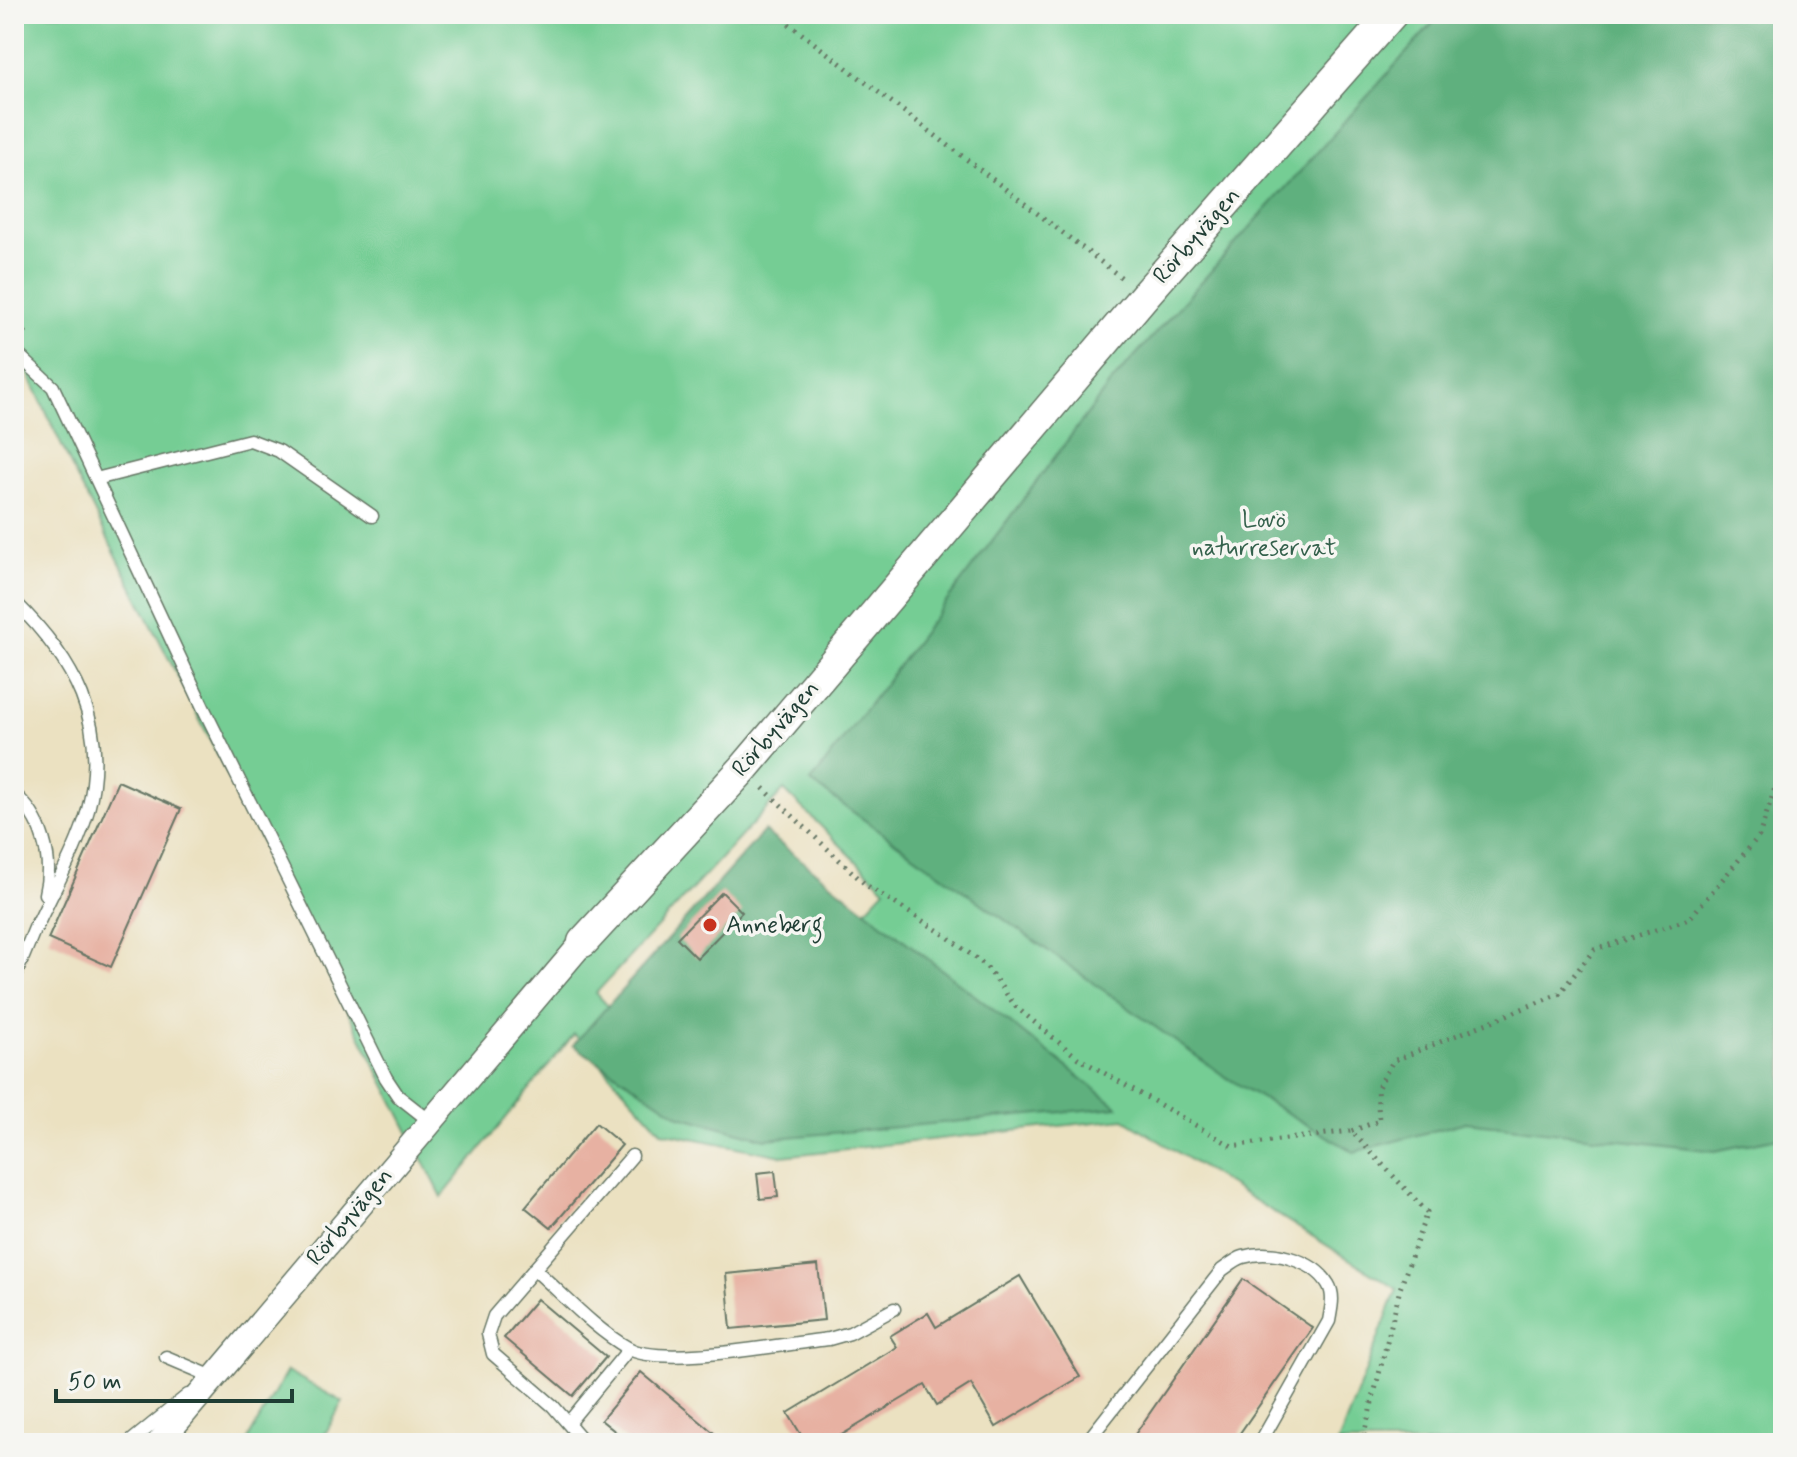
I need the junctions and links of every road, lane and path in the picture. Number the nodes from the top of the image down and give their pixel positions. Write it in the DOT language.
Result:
graph roads {
  1 [pos="776,14"];
  2 [pos="1392,14"];
  3 [pos="1145,295"];
  4 [pos="14,351"];
  5 [pos="96,479"];
  6 [pos="372,516"];
  7 [pos="14,601"];
  8 [pos="1783,764"];
  9 [pos="743,769"];
  10 [pos="14,794"];
  11 [pos="36,928"];
  12 [pos="583,942"];
  13 [pos="14,979"];
  14 [pos="431,1122"];
  15 [pos="1351,1131"];
  16 [pos="632,1156"];
  17 [pos="534,1269"];
  18 [pos="894,1309"];
  19 [pos="629,1349"];
  20 [pos="166,1357"];
  21 [pos="213,1377"];
  22 [pos="569,1422"];
  23 [pos="129,1443"];
  24 [pos="159,1443"];
  25 [pos="585,1443"];
  26 [pos="1086,1443"];
  27 [pos="1260,1443"];
  28 [pos="1362,1443"];
  1 -- 3 [label="path"];
  2 -- 3 [label="street, Rörbyvägen"];
  3 -- 9 [label="street, Rörbyvägen"];
  4 -- 5 [label="lane"];
  5 -- 6 [label="lane"];
  5 -- 14 [label="lane"];
  7 -- 11 [label="lane"];
  8 -- 15 [label="path"];
  9 -- 12 [label="street, Rörbyvägen"];
  9 -- 15 [label="path"];
  10 -- 11 [label="lane"];
  11 -- 13 [label="lane"];
  12 -- 14 [label="street, Rörbyvägen"];
  14 -- 21 [label="street, Rörbyvägen"];
  15 -- 28 [label="path"];
  16 -- 17 [label="lane"];
  17 -- 19 [label="lane"];
  17 -- 22 [label="lane"];
  18 -- 19 [label="lane"];
  19 -- 22 [label="lane"];
  20 -- 21 [label="lane"];
  21 -- 23 [label="lane"];
  21 -- 24 [label="street, Rörbyvägen"];
  22 -- 25 [label="lane"];
  26 -- 27 [label="lane"];
}
